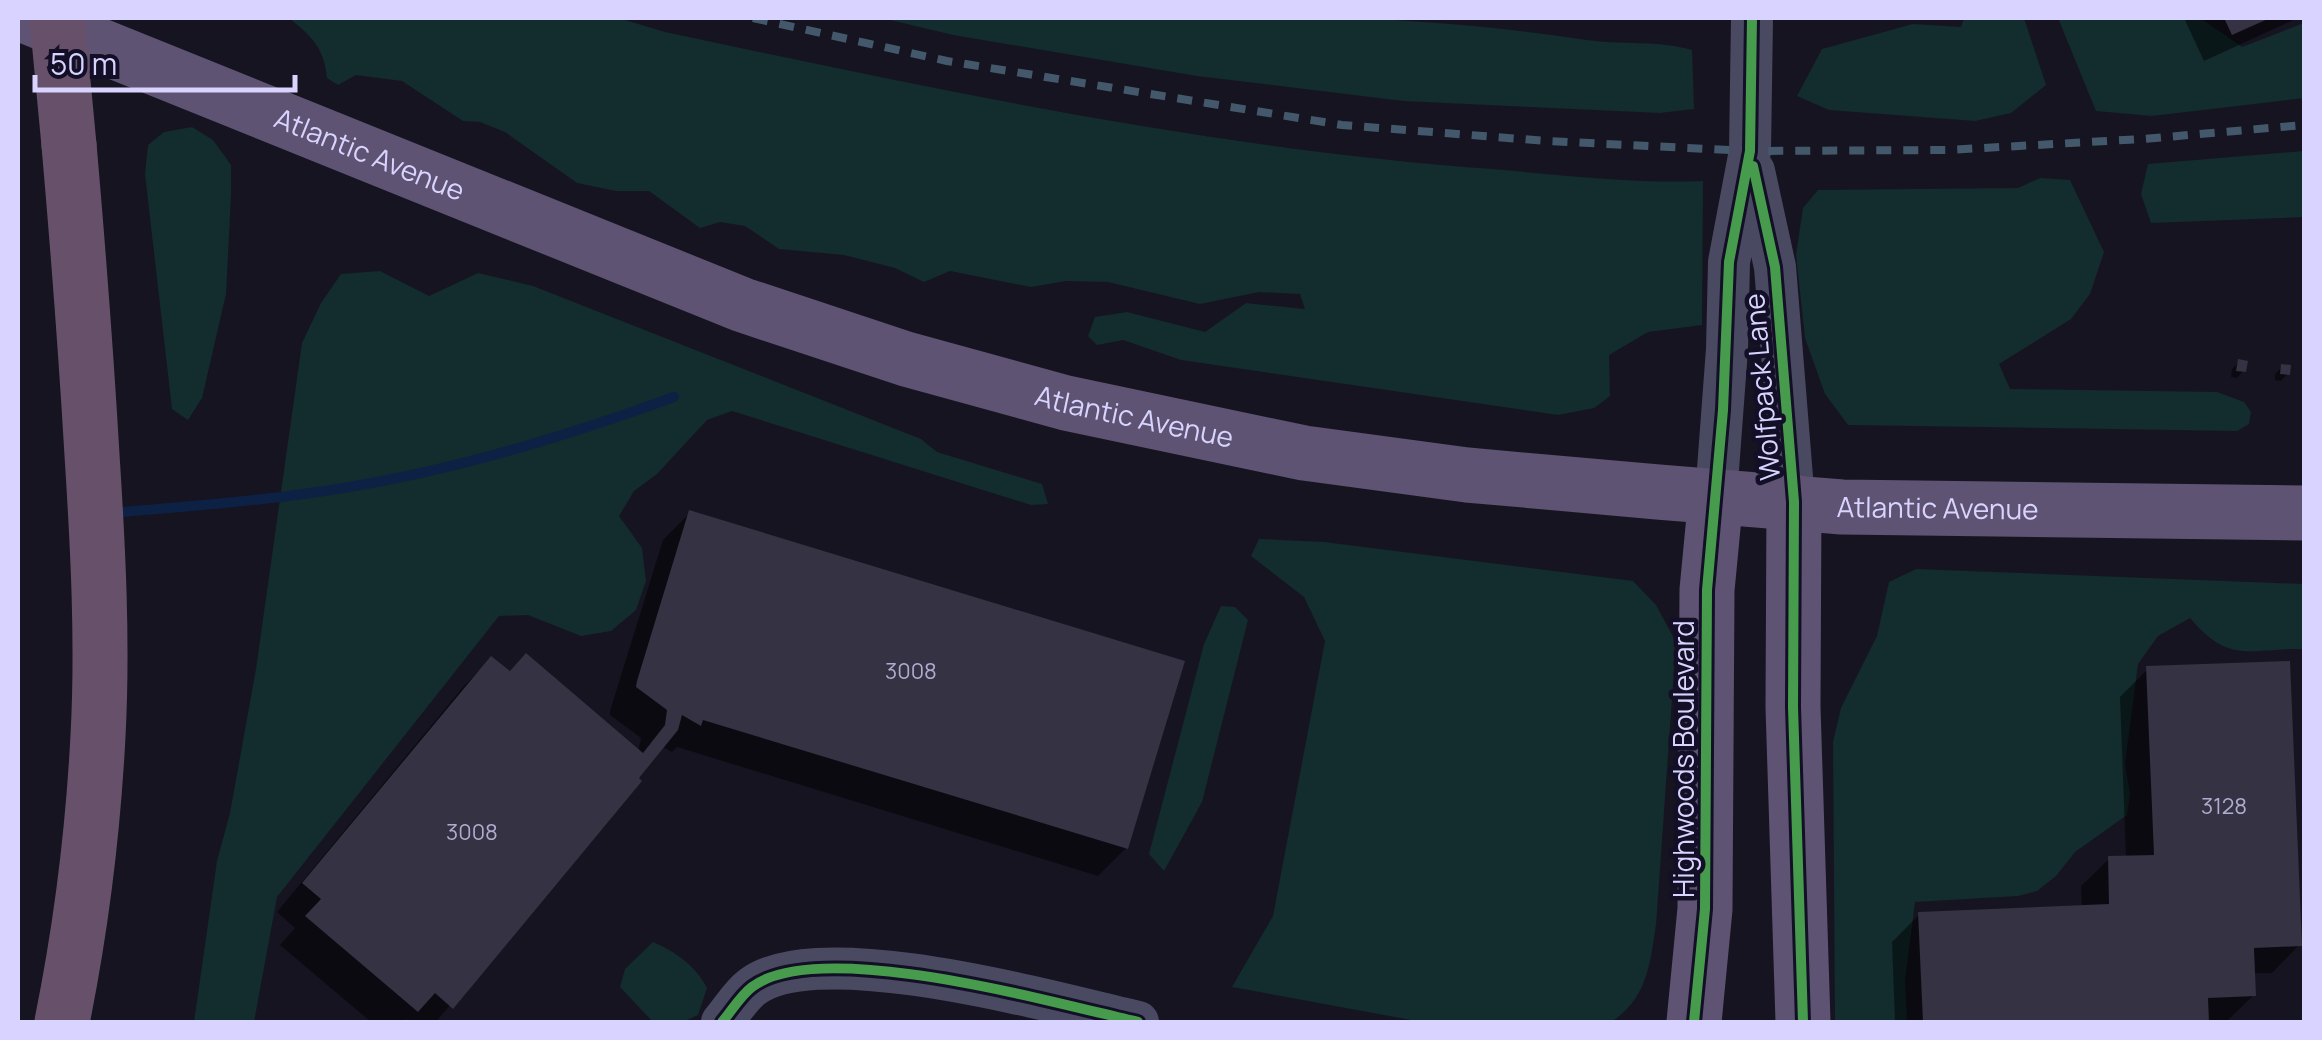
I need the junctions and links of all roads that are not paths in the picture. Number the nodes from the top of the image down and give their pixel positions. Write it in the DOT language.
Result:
graph roads {
  1 [pos="31,18"];
  2 [pos="57,18"];
  3 [pos="1752,18"];
  4 [pos="1750,151"];
  5 [pos="1716,496"];
  6 [pos="1794,502"];
  7 [pos="2304,513"];
  8 [pos="62,1022"];
  9 [pos="722,1022"];
  10 [pos="1138,1022"];
  11 [pos="1694,1022"];
  12 [pos="1803,1022"];
  1 -- 5 [label="main road, Atlantic Avenue"];
  2 -- 8 [label="highway, bridge"];
  3 -- 4 [label="street, Wolfpack Lane"];
  4 -- 5 [label="street, Wolfpack Lane"];
  4 -- 6 [label="street, Wolfpack Lane"];
  5 -- 6 [label="main road, Atlantic Avenue"];
  5 -- 11 [label="main road, Highwoods Boulevard"];
  6 -- 7 [label="main road, Atlantic Avenue"];
  6 -- 12 [label="main road"];
  9 -- 10 [label="street"];
}
